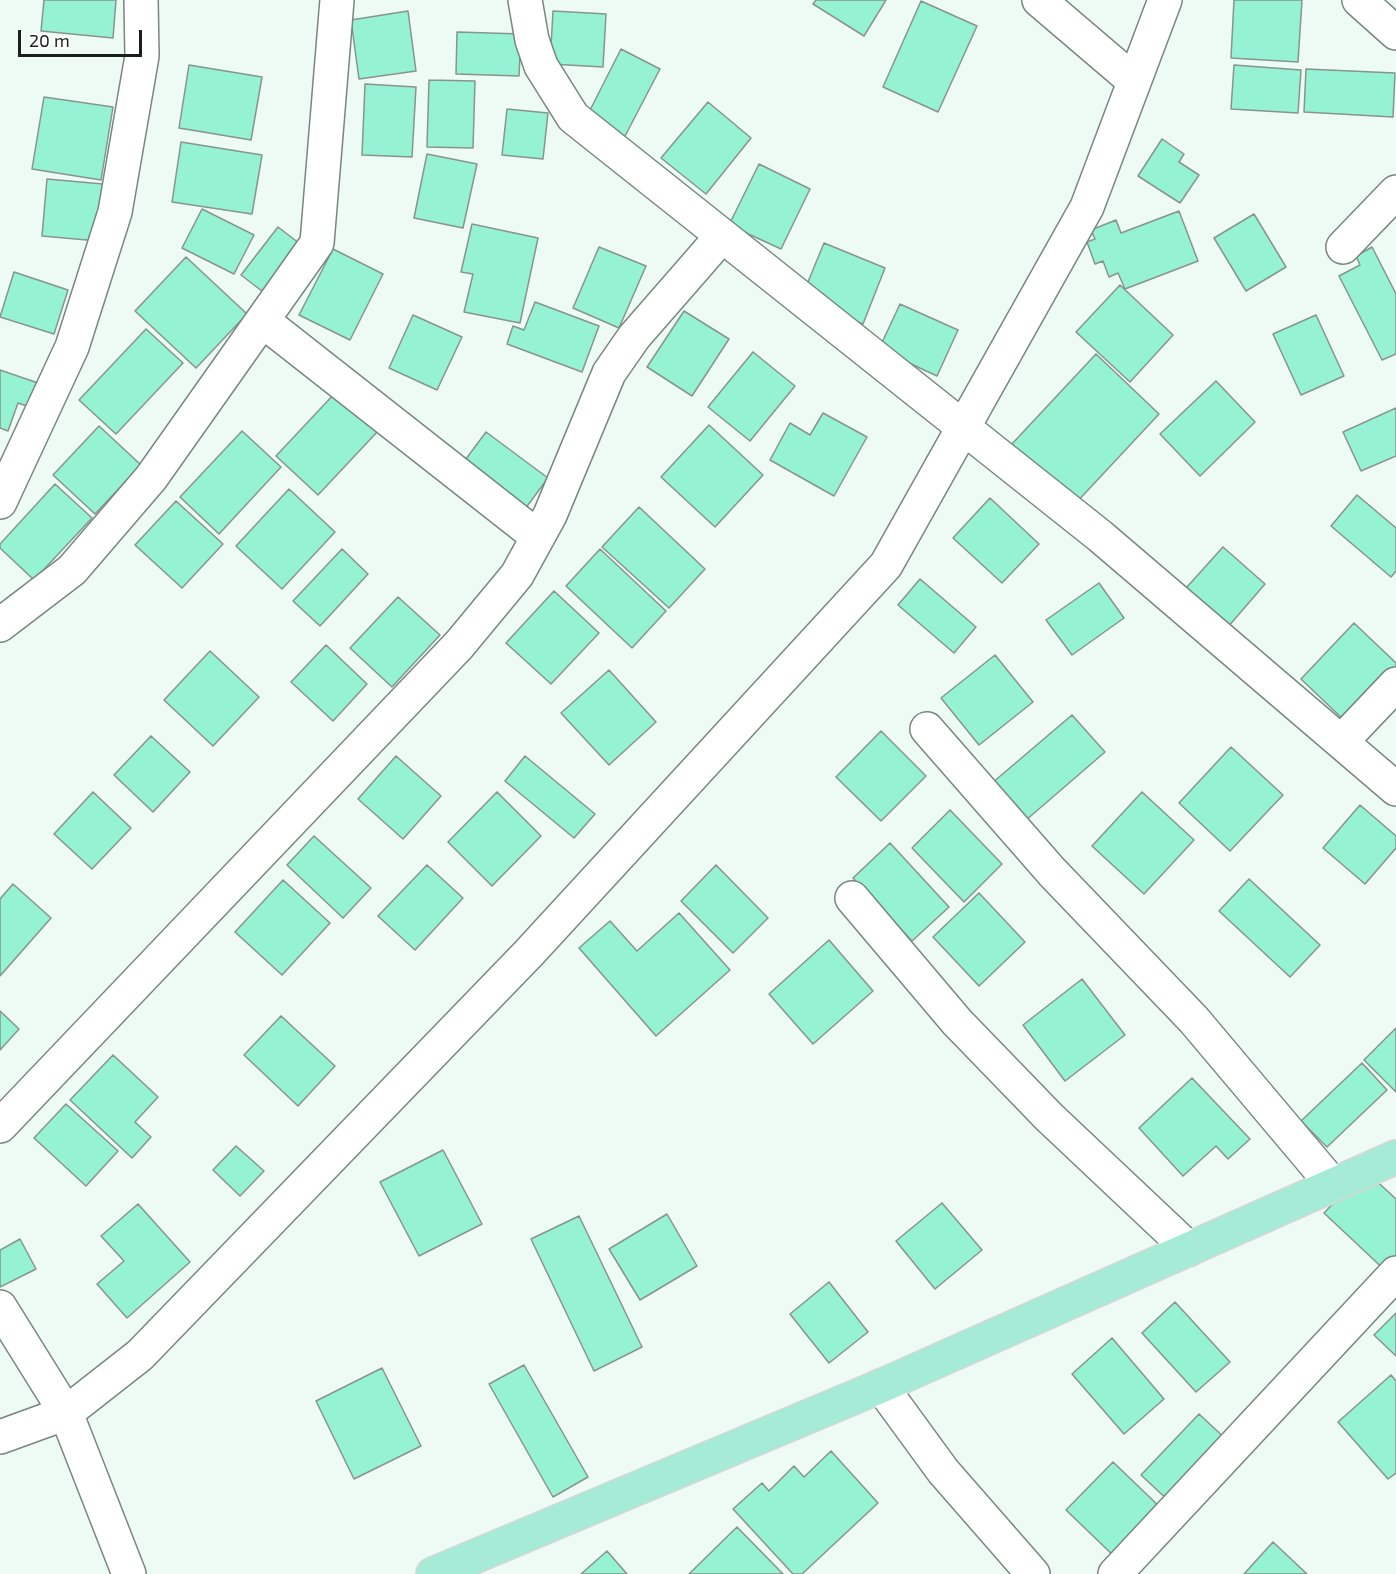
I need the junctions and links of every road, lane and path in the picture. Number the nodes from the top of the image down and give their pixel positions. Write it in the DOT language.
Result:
graph roads {
  1 [pos="141,0"];
  2 [pos="337,0"];
  3 [pos="525,0"];
  4 [pos="1039,0"];
  5 [pos="1165,0"];
  6 [pos="1359,0"];
  7 [pos="1396,33"];
  8 [pos="1134,81"];
  9 [pos="1396,192"];
  10 [pos="722,236"];
  11 [pos="1342,246"];
  12 [pos="263,321"];
  13 [pos="962,430"];
  14 [pos="0,502"];
  15 [pos="538,537"];
  16 [pos="0,625"];
  17 [pos="1396,684"];
  18 [pos="927,729"];
  19 [pos="1341,742"];
  20 [pos="1396,789"];
  21 [pos="852,898"];
  22 [pos="0,1126"];
  23 [pos="1396,1157"];
  24 [pos="1333,1185"];
  25 [pos="1190,1249"];
  26 [pos="1396,1273"];
  27 [pos="0,1307"];
  28 [pos="881,1386"];
  29 [pos="66,1413"];
  30 [pos="0,1437"];
  31 [pos="450,1571"];
  32 [pos="129,1574"];
  33 [pos="1033,1574"];
  34 [pos="1115,1574"];
  1 -- 14 [label="street"];
  2 -- 12 [label="street"];
  3 -- 10 [label="street"];
  4 -- 8 [label="street"];
  5 -- 8 [label="street"];
  6 -- 7 [label="street"];
  8 -- 13 [label="street"];
  9 -- 11 [label="street"];
  10 -- 13 [label="street"];
  10 -- 15 [label="street"];
  12 -- 15 [label="street"];
  12 -- 16 [label="street"];
  13 -- 19 [label="street"];
  13 -- 29 [label="street"];
  15 -- 22 [label="street"];
  17 -- 19 [label="street"];
  18 -- 24 [label="street"];
  19 -- 20 [label="street"];
  21 -- 25 [label="street"];
  23 -- 24 [label="main road"];
  24 -- 25 [label="main road"];
  25 -- 28 [label="main road"];
  26 -- 34 [label="street"];
  27 -- 29 [label="street"];
  28 -- 31 [label="main road"];
  28 -- 33 [label="street"];
  29 -- 30 [label="street"];
  29 -- 32 [label="street"];
}
